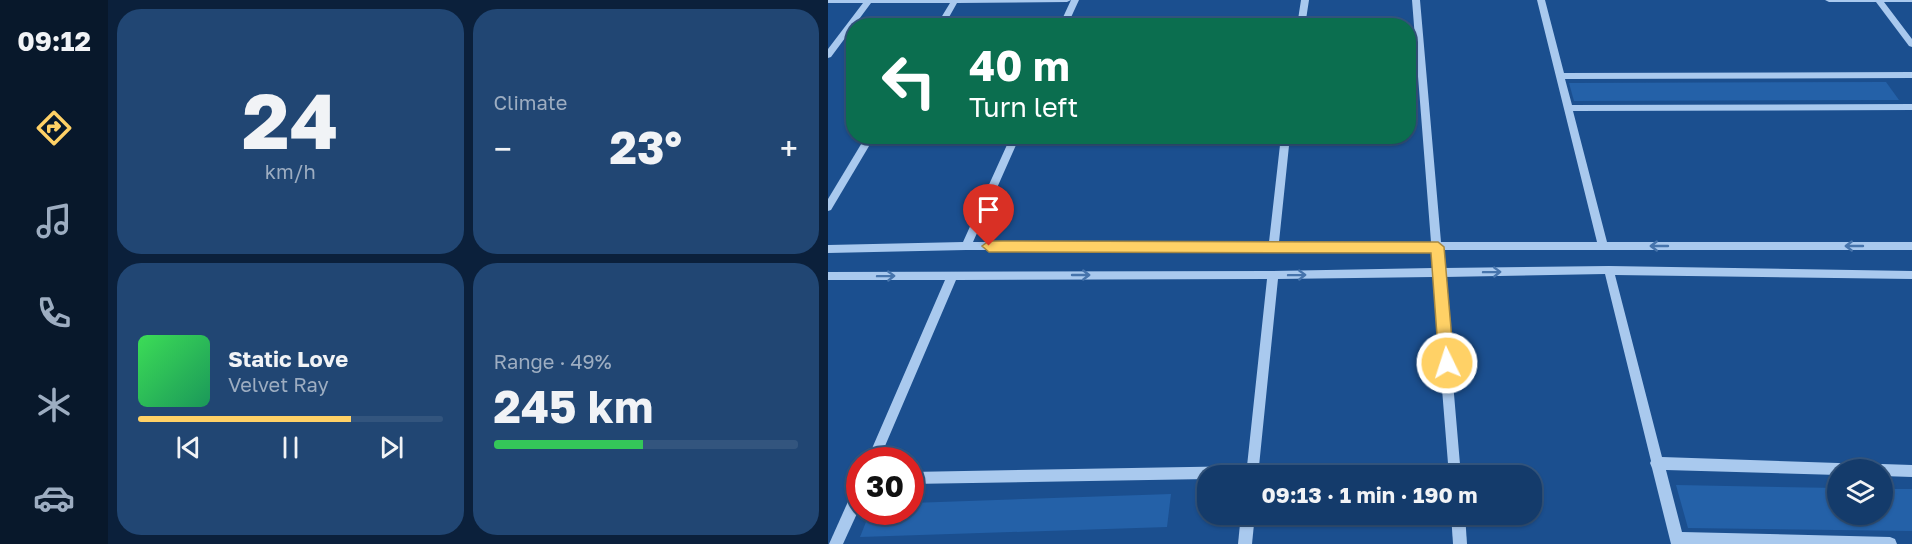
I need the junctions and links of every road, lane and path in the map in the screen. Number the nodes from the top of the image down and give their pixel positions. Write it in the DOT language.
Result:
graph roads {
  1 [pos="1067,0"];
  2 [pos="1075,0"];
  3 [pos="1305,0"];
  4 [pos="1416,0"];
  5 [pos="1541,0"];
  6 [pos="1829,0"];
  7 [pos="1878,0"];
  8 [pos="1912,0"];
  9 [pos="828,1"];
  10 [pos="895,1"];
  11 [pos="931,1"];
  12 [pos="868,2"];
  13 [pos="954,2"];
  14 [pos="856,18"];
  15 [pos="945,18"];
  16 [pos="1067,18"];
  17 [pos="1302,18"];
  18 [pos="846,31"];
  19 [pos="1912,44"];
  20 [pos="828,55"];
  21 [pos="1912,75"];
  22 [pos="1560,76"];
  23 [pos="1912,107"];
  24 [pos="1569,108"];
  25 [pos="866,144"];
  26 [pos="1012,144"];
  27 [pos="1285,144"];
  28 [pos="832,193"];
  29 [pos="828,207"];
  30 [pos="966,246"];
  31 [pos="1603,246"];
  32 [pos="1912,246"];
  33 [pos="1438,247"];
  34 [pos="1273,248"];
  35 [pos="828,249"];
  36 [pos="1609,270"];
  37 [pos="1440,273"];
  38 [pos="953,275"];
  39 [pos="1273,275"];
  40 [pos="1912,275"];
  41 [pos="828,276"];
  42 [pos="879,447"];
  43 [pos="1656,463"];
  44 [pos="1253,465"];
  45 [pos="1454,465"];
  46 [pos="1827,469"];
  47 [pos="1893,470"];
  48 [pos="1912,471"];
  49 [pos="1197,475"];
  50 [pos="924,478"];
  51 [pos="846,522"];
  52 [pos="1247,525"];
  53 [pos="1459,525"];
  54 [pos="1678,541"];
  55 [pos="836,544"];
  56 [pos="1245,544"];
  57 [pos="1460,544"];
  58 [pos="1890,544"];
  1 -- 13 [label="street"];
  2 -- 16 [label="street"];
  3 -- 17 [label="street"];
  4 -- 33 [label="street"];
  5 -- 22 [label="street"];
  6 -- 7 [label="street"];
  7 -- 8 [label="street"];
  7 -- 19 [label="street"];
  9 -- 12 [label="street"];
  10 -- 11 [label="street"];
  10 -- 12 [label="street"];
  11 -- 13 [label="street"];
  12 -- 14 [label="street"];
  13 -- 15 [label="street"];
  18 -- 20 [label="street"];
  21 -- 22 [label="street"];
  22 -- 24 [label="street"];
  23 -- 24 [label="street"];
  24 -- 31 [label="street"];
  25 -- 28 [label="street"];
  26 -- 30 [label="street"];
  27 -- 34 [label="street"];
  28 -- 29 [label="street"];
  30 -- 34 [label="street"];
  30 -- 35 [label="street"];
  32 -- 31 [label="street, one-way"];
  31 -- 33 [label="street"];
  33 -- 34 [label="street"];
  33 -- 37 [label="street"];
  37 -- 36 [label="street, one-way"];
  36 -- 40 [label="street"];
  36 -- 43 [label="street"];
  39 -- 37 [label="street, one-way"];
  37 -- 45 [label="street"];
  38 -- 39 [label="street, one-way"];
  41 -- 38 [label="street, one-way"];
  38 -- 42 [label="street"];
  39 -- 44 [label="street"];
  43 -- 46 [label="street"];
  43 -- 54 [label="street"];
  47 -- 48 [label="street"];
  49 -- 50 [label="street"];
  51 -- 55 [label="street"];
  52 -- 56 [label="street"];
  53 -- 57 [label="street"];
  54 -- 58 [label="street"];
}
